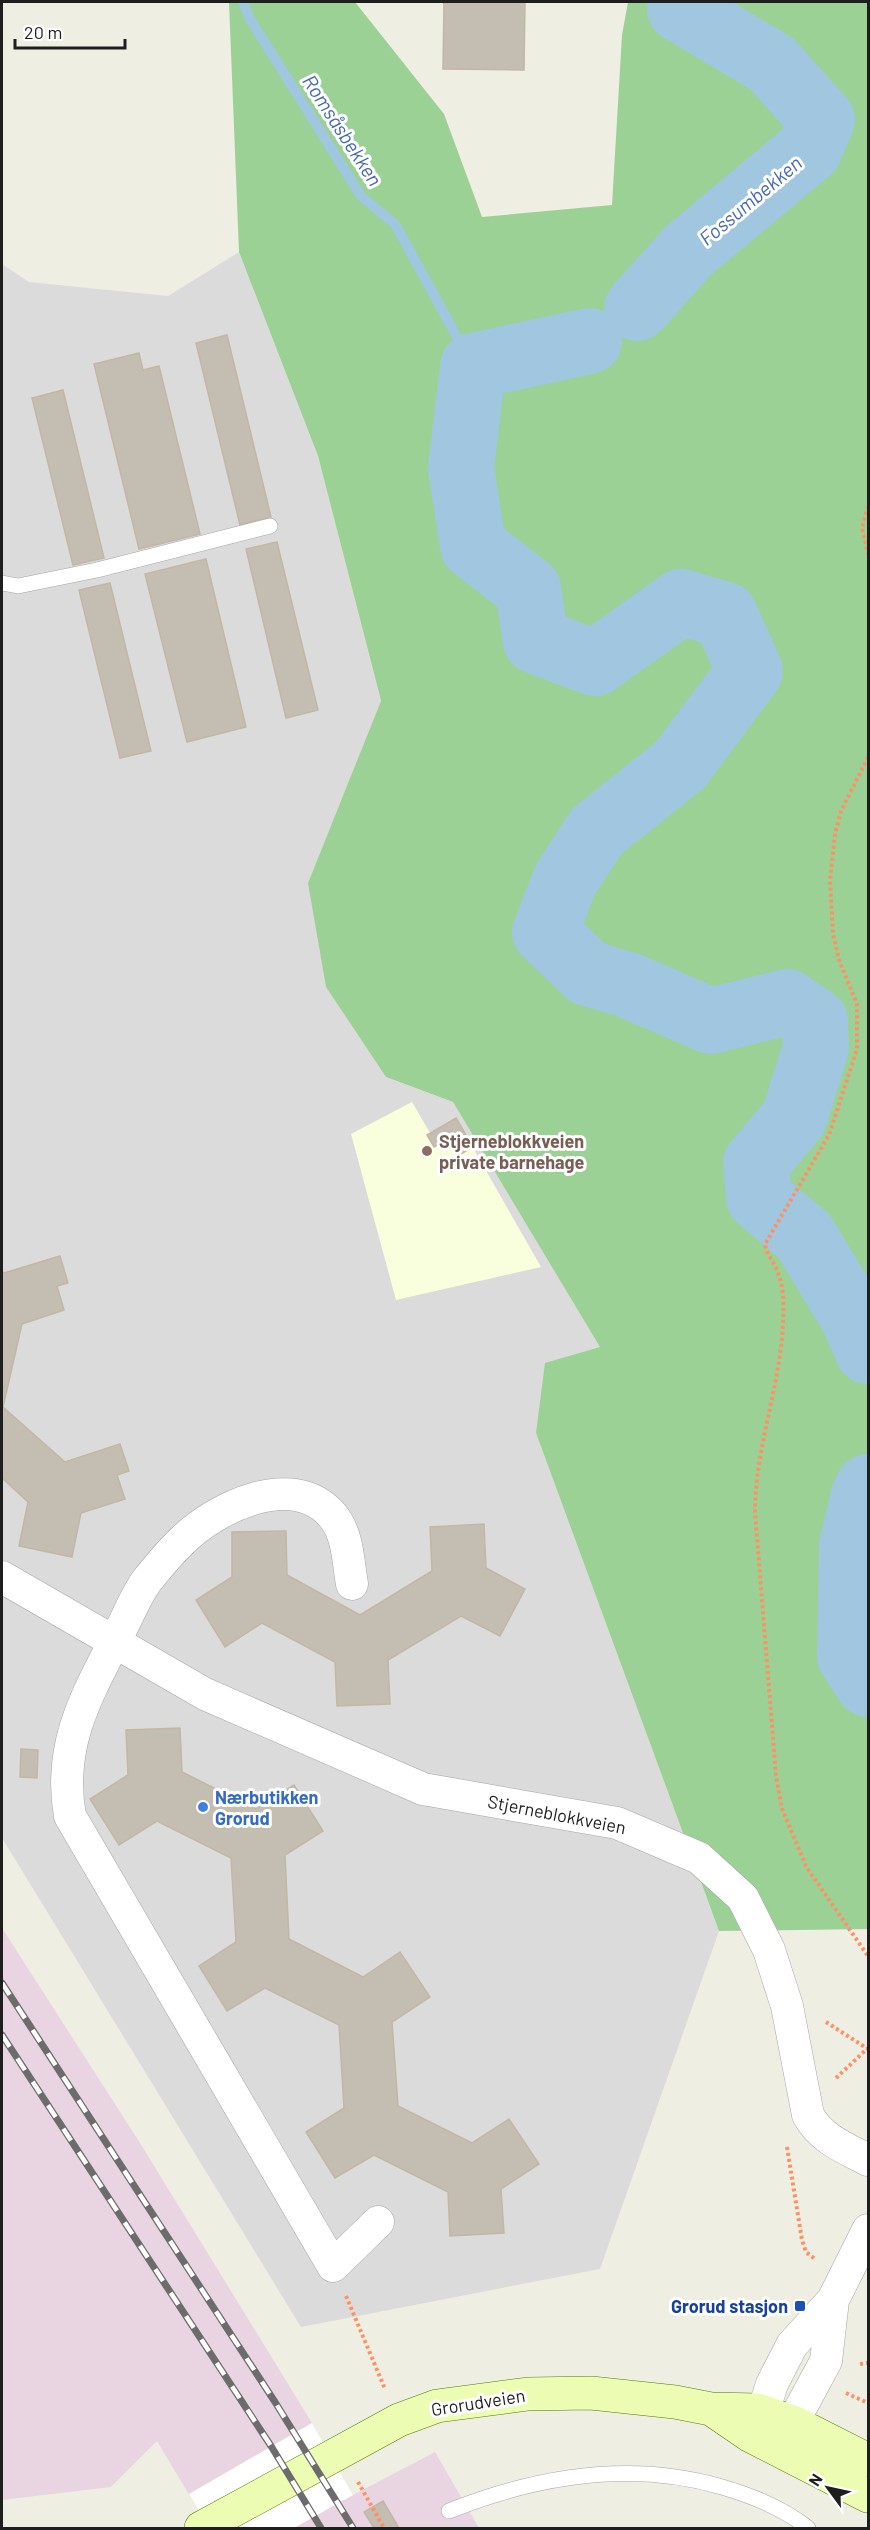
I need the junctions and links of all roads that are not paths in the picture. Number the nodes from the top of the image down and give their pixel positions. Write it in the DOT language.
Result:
graph roads {
  1 [pos="270,526"];
  2 [pos="2,583"];
  3 [pos="2,1577"];
  4 [pos="352,1584"];
  5 [pos="114,1644"];
  6 [pos="868,2160"];
  7 [pos="378,2222"];
  8 [pos="868,2230"];
  9 [pos="774,2426"];
  10 [pos="868,2460"];
  11 [pos="868,2496"];
  12 [pos="449,2511"];
  13 [pos="201,2529"];
  14 [pos="808,2529"];
  1 -- 2 [label="lane"];
  3 -- 5 [label="street, Stjerneblokkveien"];
  4 -- 5 [label="street"];
  5 -- 6 [label="street, Stjerneblokkveien"];
  5 -- 7 [label="street"];
  8 -- 9 [label="street"];
  9 -- 10 [label="main road, Grorudveien"];
  9 -- 11 [label="main road, Grorudveien"];
  9 -- 13 [label="main road, Grorudveien"];
  12 -- 14 [label="lane"];
}
